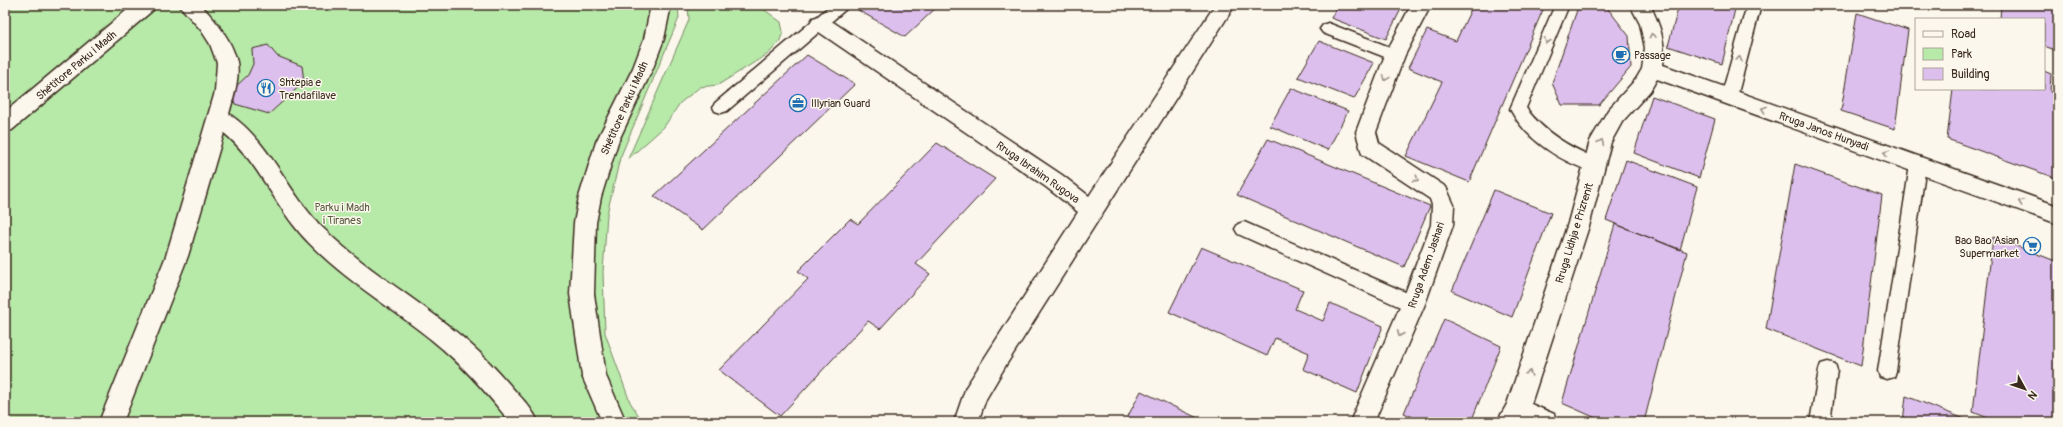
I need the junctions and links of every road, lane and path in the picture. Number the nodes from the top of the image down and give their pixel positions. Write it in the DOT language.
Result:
graph roads {
  1 [pos="146,5"];
  2 [pos="189,5"];
  3 [pos="661,5"];
  4 [pos="842,5"];
  5 [pos="1225,5"];
  6 [pos="1421,5"];
  7 [pos="1562,5"];
  8 [pos="1640,5"];
  9 [pos="1754,5"];
  10 [pos="820,23"];
  11 [pos="1328,29"];
  12 [pos="1395,55"];
  13 [pos="1652,69"];
  14 [pos="1730,97"];
  15 [pos="720,107"];
  16 [pos="218,118"];
  17 [pos="5,124"];
  18 [pos="1593,165"];
  19 [pos="1918,165"];
  20 [pos="1091,210"];
  21 [pos="2058,215"];
  22 [pos="1244,229"];
  23 [pos="1413,304"];
  24 [pos="1828,370"];
  25 [pos="1887,371"];
  26 [pos="1513,416"];
  27 [pos="111,422"];
  28 [pos="526,422"];
  29 [pos="614,422"];
  30 [pos="966,422"];
  31 [pos="1362,422"];
  32 [pos="1545,422"];
  33 [pos="1820,422"];
  1 -- 17 [label="street, Shëtitore Parku i Madh"];
  2 -- 16 [label="street"];
  3 -- 29 [label="street, Shëtitore Parku i Madh"];
  4 -- 10 [label="lane"];
  5 -- 20 [label="street"];
  6 -- 12 [label="street, Rruga Adem Jashari"];
  7 -- 18 [label="lane, one-way"];
  13 -- 8 [label="street, one-way"];
  14 -- 9 [label="lane, one-way"];
  10 -- 15 [label="lane"];
  10 -- 20 [label="street, Rruga Ibrahim Rugova"];
  11 -- 12 [label="lane"];
  12 -- 23 [label="street, Rruga Adem Jashari, one-way"];
  13 -- 14 [label="street, Rruga Janos Hunyadi"];
  18 -- 13 [label="street, Rruga Lidhja e Prizrenit, one-way"];
  19 -- 14 [label="street, Rruga Janos Hunyadi, one-way"];
  16 -- 27 [label="street"];
  16 -- 28 [label="street"];
  26 -- 18 [label="street, Rruga Lidhja e Prizrenit, one-way"];
  21 -- 19 [label="street, Rruga Janos Hunyadi, one-way"];
  19 -- 25 [label="lane"];
  20 -- 30 [label="street, Rruga Ibrahim Rugova"];
  22 -- 23 [label="lane"];
  23 -- 31 [label="street, Rruga Adem Jashari, one-way"];
  24 -- 33 [label="lane"];
  26 -- 32 [label="street, Rruga Lidhja e Prizrenit"];
}
